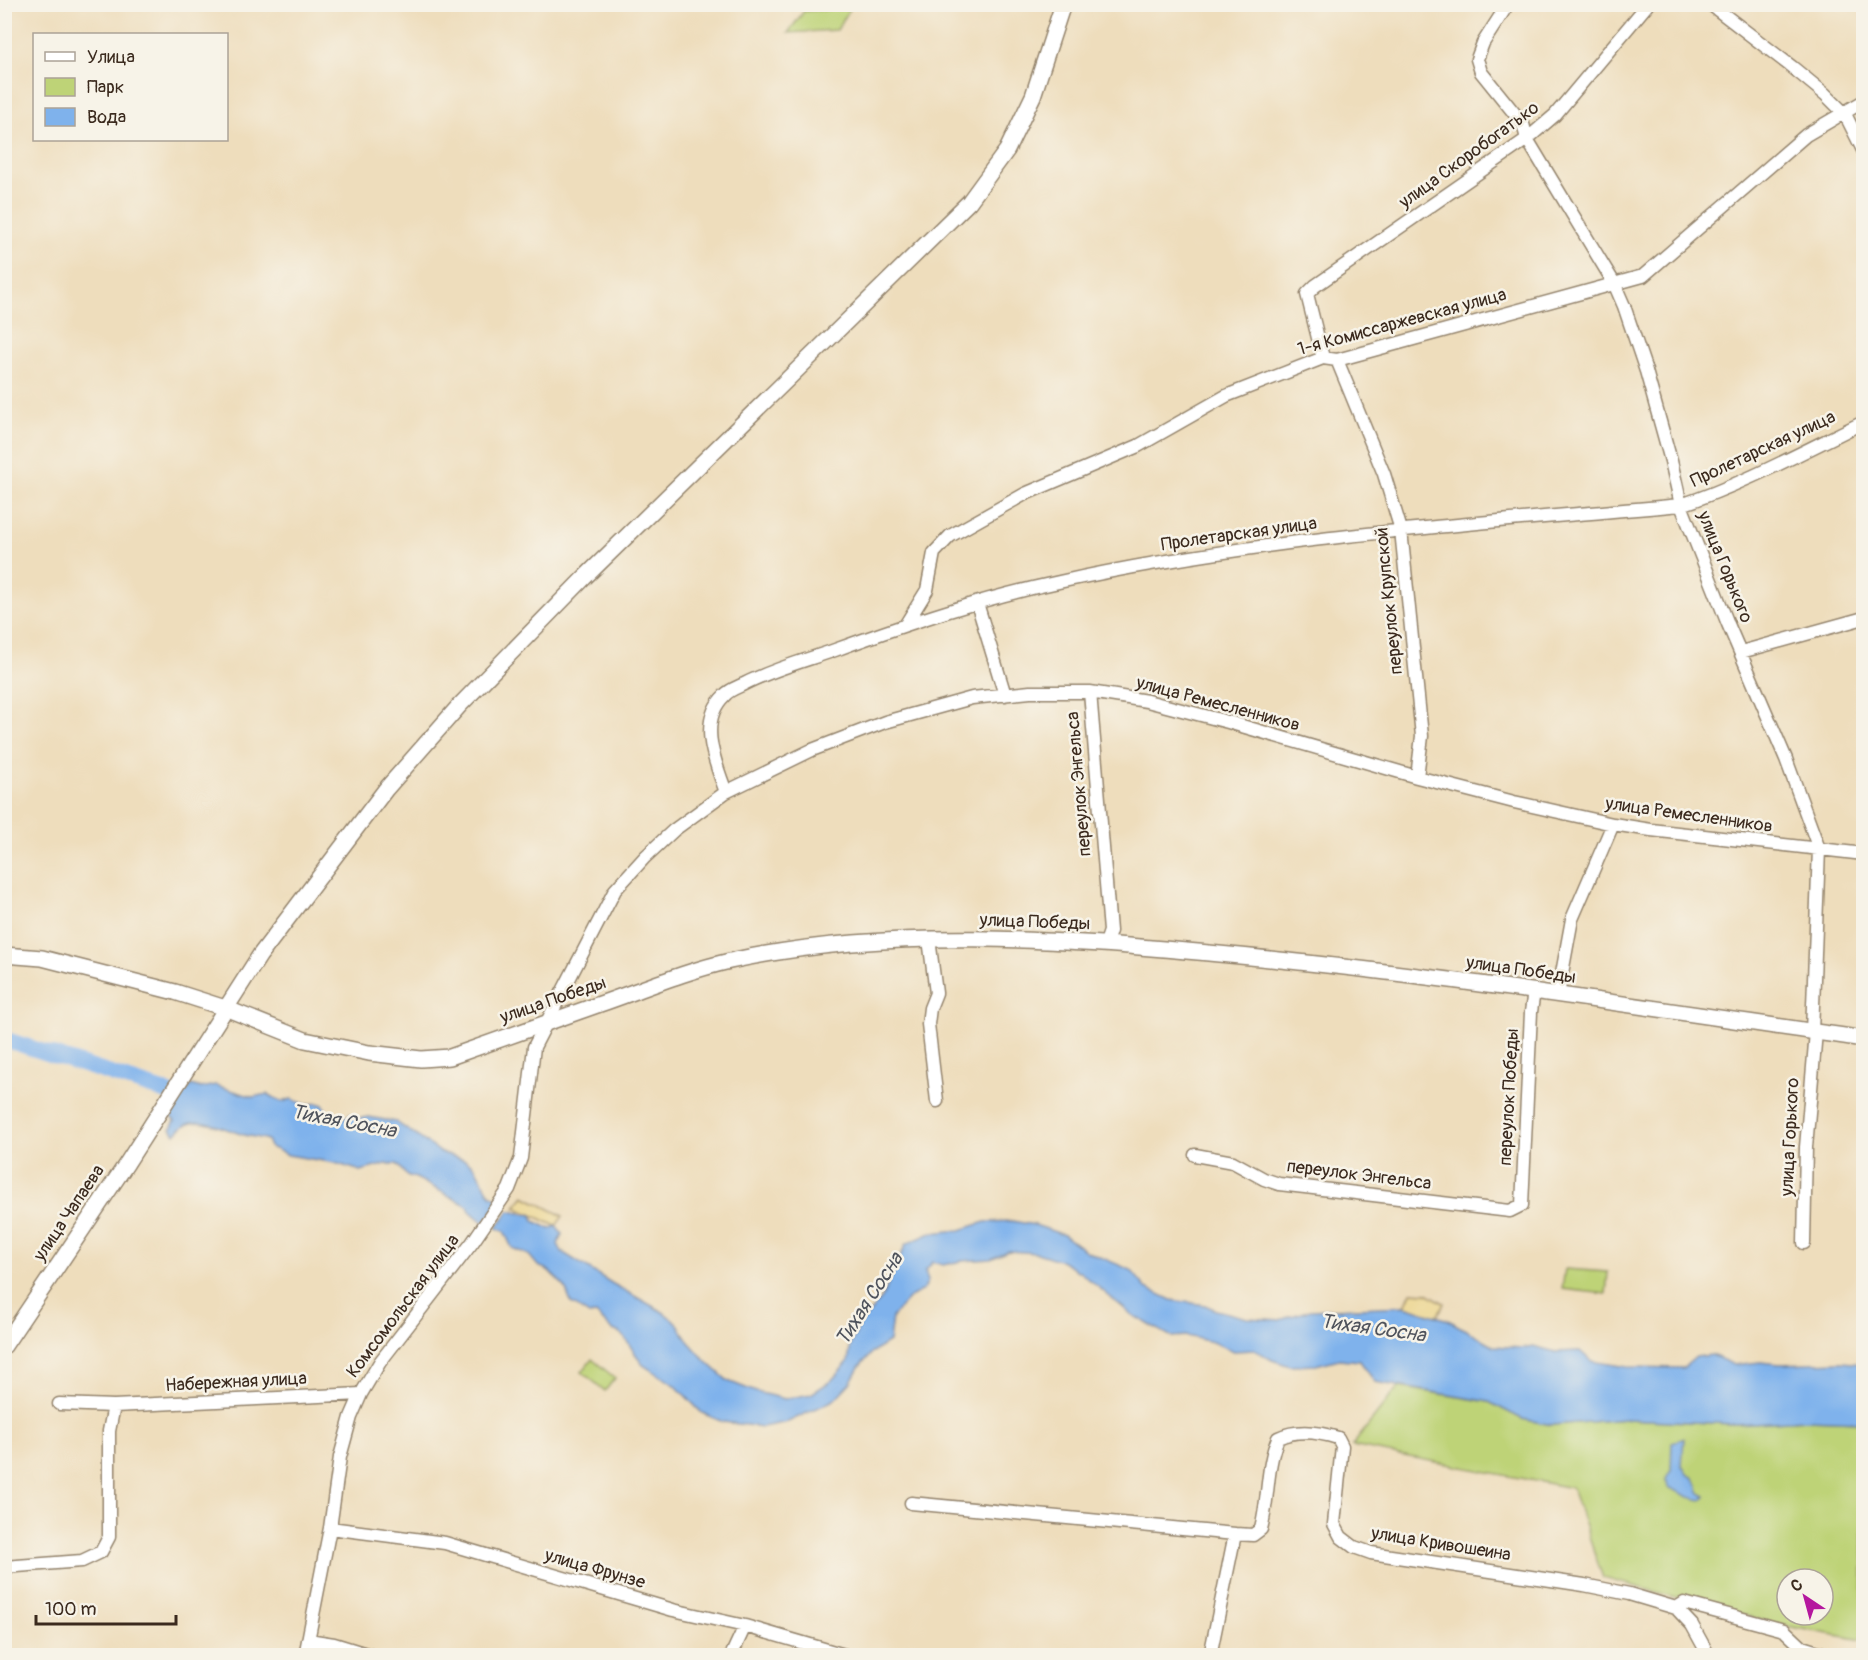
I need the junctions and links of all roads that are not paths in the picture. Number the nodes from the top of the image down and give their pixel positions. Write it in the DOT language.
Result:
graph roads {
  1 [pos="1063,4"];
  2 [pos="1508,4"];
  3 [pos="1648,4"];
  4 [pos="1710,4"];
  5 [pos="1863,101"];
  6 [pos="1845,114"];
  7 [pos="1527,139"];
  8 [pos="1863,153"];
  9 [pos="1614,283"];
  10 [pos="1323,358"];
  11 [pos="1337,360"];
  12 [pos="1863,422"];
  13 [pos="1681,506"];
  14 [pos="1401,530"];
  15 [pos="977,603"];
  16 [pos="1863,618"];
  17 [pos="906,624"];
  18 [pos="1741,652"];
  19 [pos="1090,692"];
  20 [pos="1005,695"];
  21 [pos="1417,777"];
  22 [pos="726,792"];
  23 [pos="1613,824"];
  24 [pos="1819,849"];
  25 [pos="1863,854"];
  26 [pos="929,939"];
  27 [pos="1106,943"];
  28 [pos="4,955"];
  29 [pos="1534,991"];
  30 [pos="1558,994"];
  31 [pos="225,1008"];
  32 [pos="544,1023"];
  33 [pos="1814,1032"];
  34 [pos="1863,1040"];
  35 [pos="937,1101"];
  36 [pos="1195,1155"];
  37 [pos="1522,1205"];
  38 [pos="1804,1243"];
  39 [pos="4,1346"];
  40 [pos="361,1394"];
  41 [pos="59,1404"];
  42 [pos="114,1406"];
  43 [pos="911,1503"];
  44 [pos="330,1528"];
  45 [pos="1235,1534"];
  46 [pos="4,1567"];
  47 [pos="1676,1608"];
  48 [pos="745,1626"];
  49 [pos="308,1640"];
  50 [pos="305,1656"];
  51 [pos="373,1656"];
  52 [pos="731,1656"];
  53 [pos="848,1656"];
  54 [pos="1210,1656"];
  55 [pos="1709,1656"];
  56 [pos="1831,1656"];
  1 -- 31 [label="main road, улица Чапаева"];
  2 -- 7 [label="street, улица Горького"];
  3 -- 7 [label="street, улица Скоробогатько"];
  4 -- 6 [label="street"];
  5 -- 6 [label="street, 1-я Комиссаржевская улица"];
  6 -- 8 [label="street"];
  6 -- 9 [label="street, 1-я Комиссаржевская улица"];
  7 -- 9 [label="street, улица Горького"];
  7 -- 10 [label="street, улица Скоробогатько"];
  9 -- 11 [label="street, 1-я Комиссаржевская улица"];
  9 -- 13 [label="street, улица Горького"];
  10 -- 11 [label="street, 1-я Комиссаржевская улица"];
  10 -- 17 [label="street, 1-я Комиссаржевская улица"];
  11 -- 14 [label="street, переулок Крупской"];
  12 -- 13 [label="street, Пролетарская улица"];
  13 -- 14 [label="street, Пролетарская улица"];
  13 -- 18 [label="street, улица Горького"];
  14 -- 15 [label="street, Пролетарская улица"];
  14 -- 21 [label="street, переулок Крупской"];
  15 -- 17 [label="street, Пролетарская улица"];
  15 -- 20 [label="street"];
  16 -- 18 [label="street"];
  17 -- 22 [label="street, Пролетарская улица"];
  18 -- 24 [label="street, улица Горького"];
  19 -- 20 [label="street, улица Ремесленников"];
  19 -- 21 [label="street, улица Ремесленников"];
  19 -- 27 [label="street, переулок Энгельса"];
  20 -- 22 [label="street, улица Ремесленников"];
  21 -- 23 [label="street, улица Ремесленников"];
  22 -- 32 [label="street, улица Ремесленников"];
  23 -- 24 [label="street, улица Ремесленников"];
  23 -- 30 [label="street"];
  24 -- 25 [label="street, улица Ремесленников"];
  24 -- 33 [label="street, улица Горького"];
  26 -- 27 [label="main road, улица Победы"];
  26 -- 32 [label="main road, улица Победы"];
  26 -- 35 [label="street"];
  27 -- 29 [label="main road, улица Победы"];
  28 -- 31 [label="main road, улица Победы"];
  29 -- 30 [label="main road, улица Победы"];
  29 -- 37 [label="street, переулок Победы"];
  30 -- 33 [label="main road, улица Победы"];
  31 -- 32 [label="main road, улица Победы"];
  31 -- 39 [label="main road, улица Чапаева"];
  32 -- 40 [label="street, Комсомольская улица"];
  33 -- 34 [label="main road, улица Победы"];
  33 -- 38 [label="street, улица Горького"];
  36 -- 37 [label="street, переулок Энгельса"];
  40 -- 42 [label="street, Набережная улица"];
  40 -- 44 [label="street, Комсомольская улица"];
  41 -- 42 [label="street, Набережная улица"];
  42 -- 46 [label="street"];
  43 -- 45 [label="street, улица Кривошеина"];
  44 -- 48 [label="street, улица Фрунзе"];
  44 -- 49 [label="street, Комсомольская улица"];
  45 -- 47 [label="street, улица Кривошеина"];
  45 -- 54 [label="street"];
  47 -- 55 [label="street"];
  47 -- 56 [label="street"];
  48 -- 52 [label="street"];
  48 -- 53 [label="street, улица Фрунзе"];
  49 -- 50 [label="street, Комсомольская улица"];
  49 -- 51 [label="street"];
}
